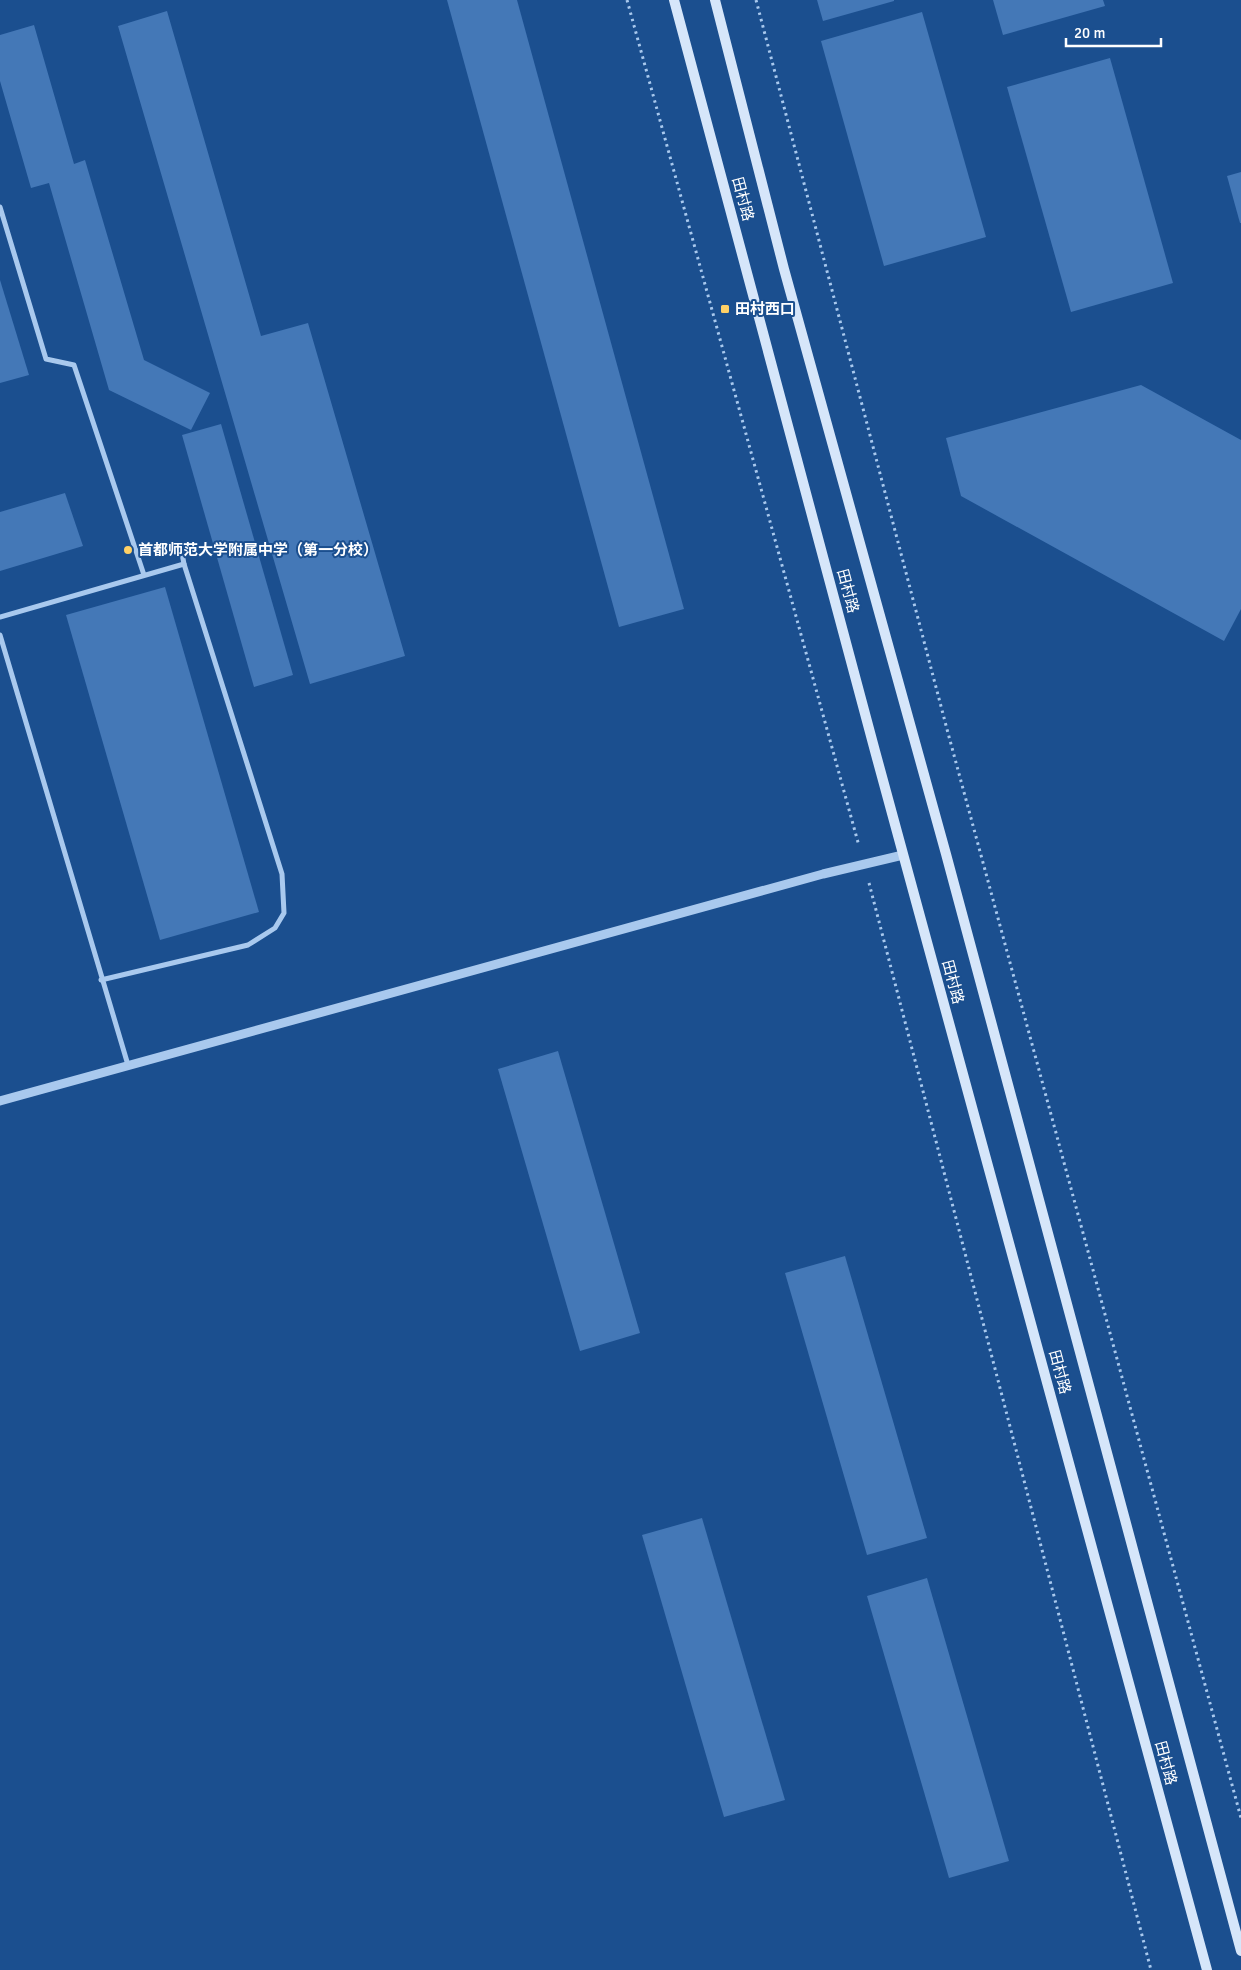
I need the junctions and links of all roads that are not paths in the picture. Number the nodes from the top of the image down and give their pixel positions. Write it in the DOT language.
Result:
graph roads {
  1 [pos="674,0"];
  2 [pos="715,0"];
  3 [pos="0,207"];
  4 [pos="181,548"];
  5 [pos="184,564"];
  6 [pos="144,575"];
  7 [pos="0,617"];
  8 [pos="0,635"];
  9 [pos="903,855"];
  10 [pos="101,980"];
  11 [pos="128,1066"];
  12 [pos="0,1101"];
  13 [pos="1241,1951"];
  14 [pos="1207,1970"];
  1 -- 9 [label="main road, 田村路"];
  2 -- 13 [label="main road, 田村路"];
  3 -- 6 [label="street"];
  4 -- 5 [label="street"];
  5 -- 6 [label="street"];
  5 -- 10 [label="street"];
  6 -- 7 [label="street"];
  8 -- 10 [label="street"];
  9 -- 11 [label="street"];
  9 -- 14 [label="main road, 田村路"];
  10 -- 11 [label="street"];
  11 -- 12 [label="street"];
}
